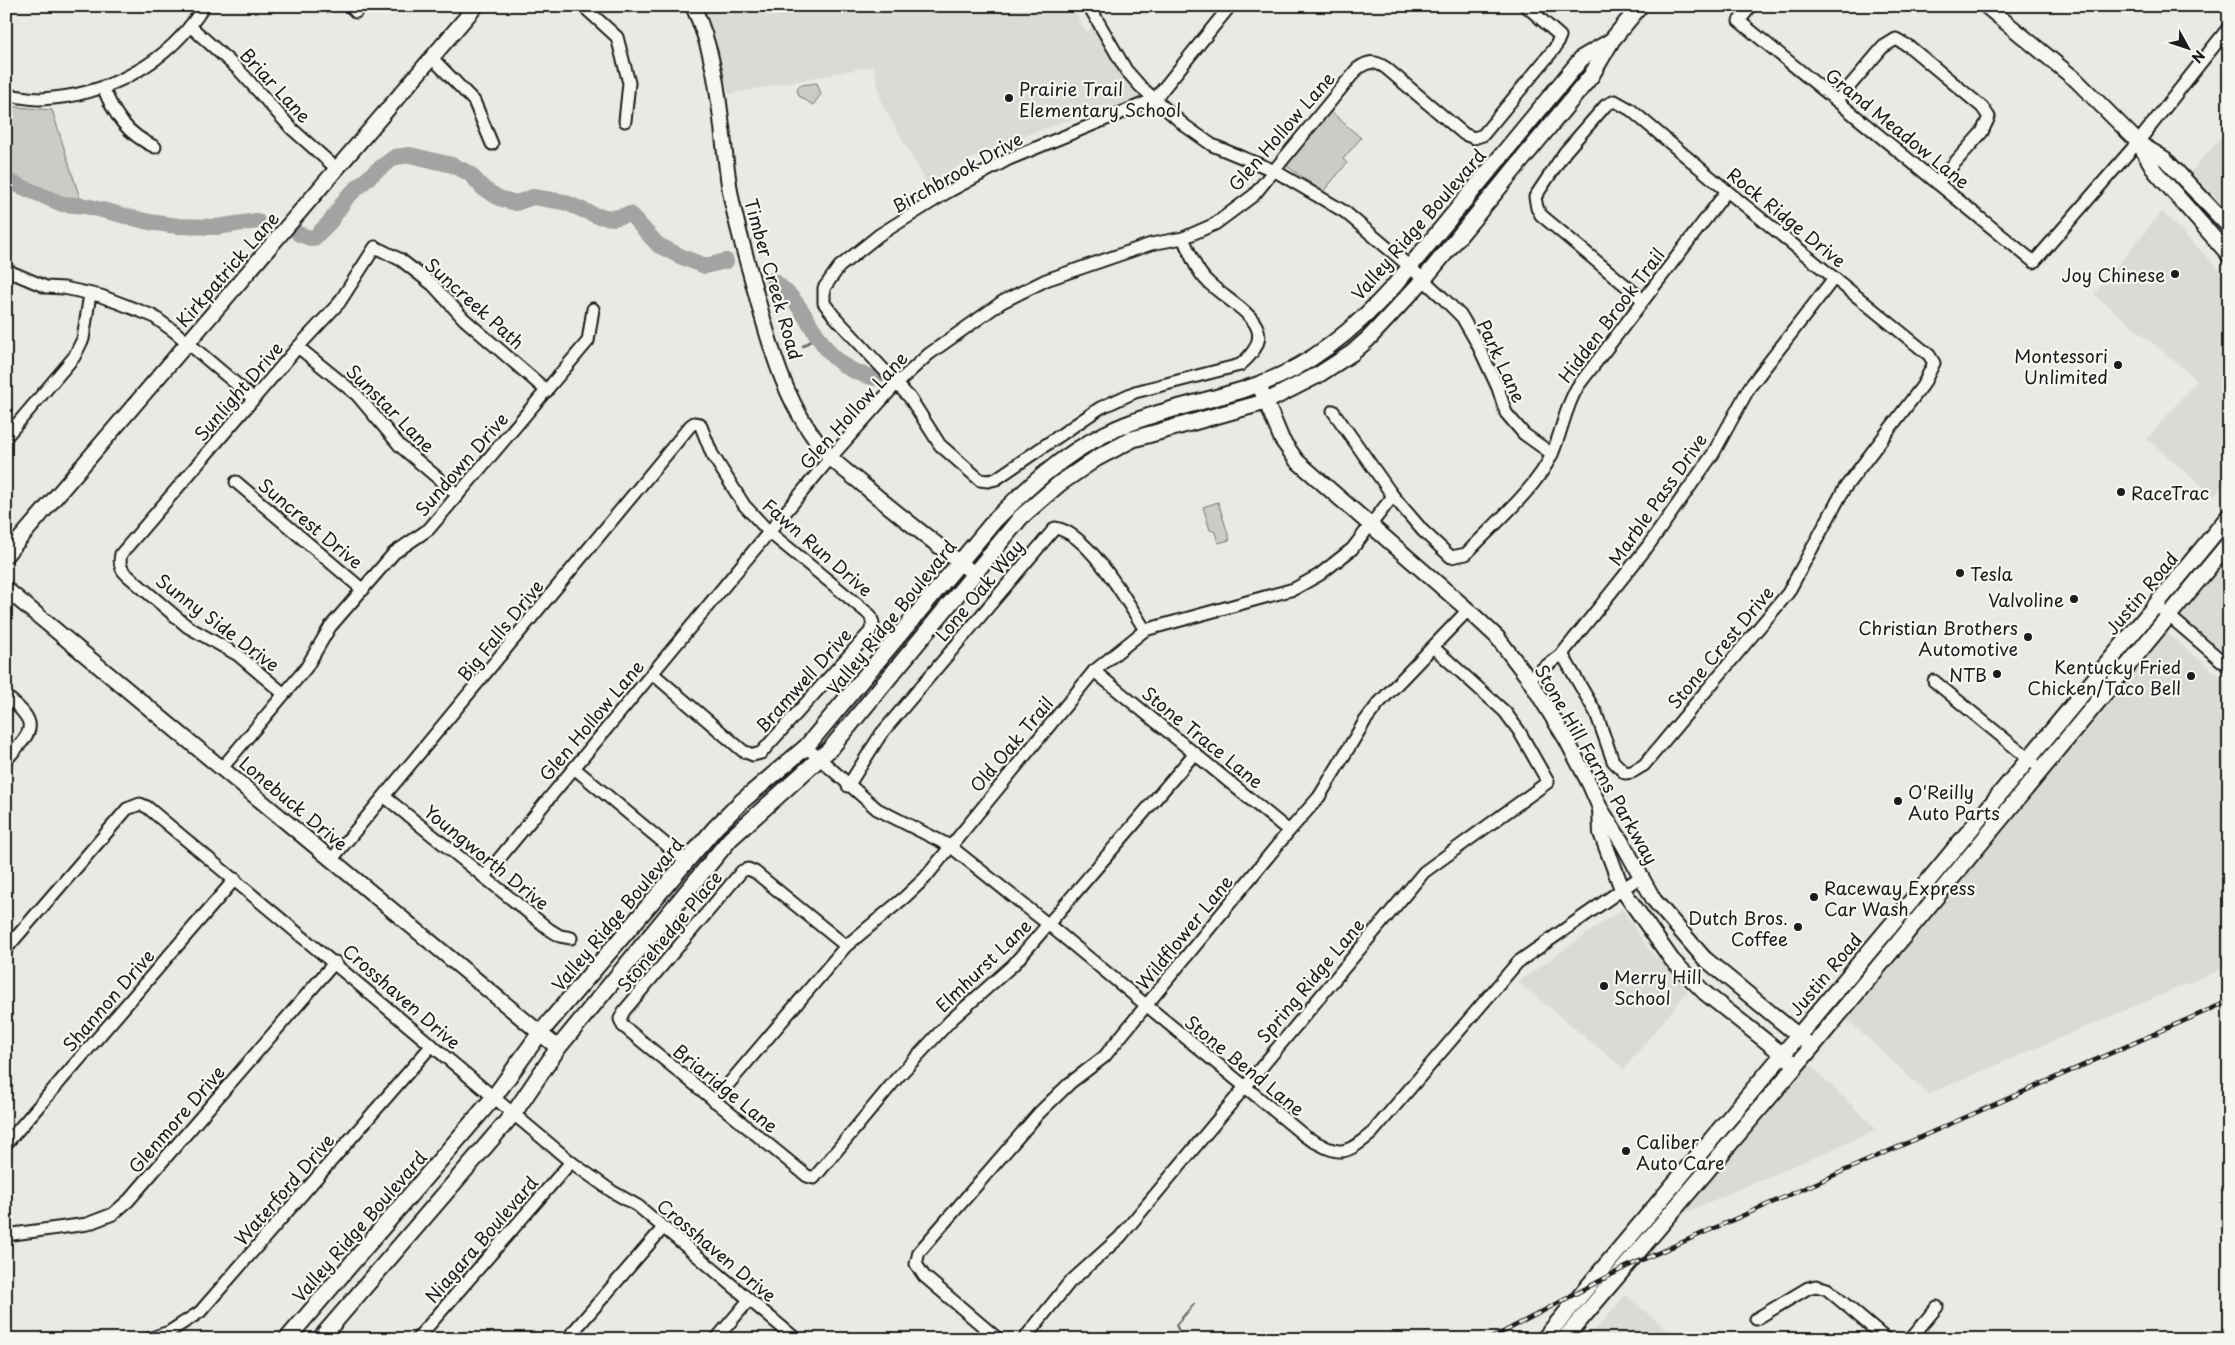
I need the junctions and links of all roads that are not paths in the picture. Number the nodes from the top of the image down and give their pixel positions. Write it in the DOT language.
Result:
graph roads {
  1 [pos="204,6"];
  2 [pos="476,6"];
  3 [pos="583,6"];
  4 [pos="692,6"];
  5 [pos="1089,6"];
  6 [pos="1230,6"];
  7 [pos="1526,6"];
  8 [pos="1640,6"];
  9 [pos="1752,6"];
  10 [pos="1986,6"];
  11 [pos="190,26"];
  12 [pos="2229,28"];
  13 [pos="1612,40"];
  14 [pos="432,58"];
  15 [pos="103,87"];
  16 [pos="6,95"];
  17 [pos="1155,99"];
  18 [pos="1837,101"];
  19 [pos="625,121"];
  20 [pos="2138,142"];
  21 [pos="492,144"];
  22 [pos="155,148"];
  23 [pos="337,168"];
  24 [pos="1275,171"];
  25 [pos="1937,183"];
  26 [pos="1727,192"];
  27 [pos="2229,227"];
  28 [pos="1183,238"];
  29 [pos="375,247"];
  30 [pos="2229,255"];
  31 [pos="1410,267"];
  32 [pos="6,270"];
  33 [pos="1834,278"];
  34 [pos="1423,280"];
  35 [pos="90,294"];
  36 [pos="1643,300"];
  37 [pos="593,309"];
  38 [pos="188,343"];
  39 [pos="298,347"];
  40 [pos="1934,364"];
  41 [pos="896,384"];
  42 [pos="1259,385"];
  43 [pos="547,391"];
  44 [pos="254,398"];
  45 [pos="1264,402"];
  46 [pos="1334,411"];
  47 [pos="694,423"];
  48 [pos="6,437"];
  49 [pos="1552,454"];
  50 [pos="831,457"];
  51 [pos="236,482"];
  52 [pos="458,496"];
  53 [pos="1393,496"];
  54 [pos="2229,516"];
  55 [pos="1370,526"];
  56 [pos="770,532"];
  57 [pos="2229,543"];
  58 [pos="121,554"];
  59 [pos="6,555"];
  60 [pos="960,562"];
  61 [pos="974,574"];
  62 [pos="6,589"];
  63 [pos="363,590"];
  64 [pos="2155,604"];
  65 [pos="1468,610"];
  66 [pos="2168,616"];
  67 [pos="873,623"];
  68 [pos="1145,630"];
  69 [pos="1433,647"];
  70 [pos="1562,654"];
  71 [pos="2229,668"];
  72 [pos="1094,672"];
  73 [pos="652,674"];
  74 [pos="1529,679"];
  75 [pos="1934,681"];
  76 [pos="284,694"];
  77 [pos="6,696"];
  78 [pos="806,747"];
  79 [pos="1195,753"];
  80 [pos="819,759"];
  81 [pos="2028,759"];
  82 [pos="6,760"];
  83 [pos="222,768"];
  84 [pos="574,768"];
  85 [pos="2040,769"];
  86 [pos="848,786"];
  87 [pos="385,797"];
  88 [pos="1600,808"];
  89 [pos="1289,831"];
  90 [pos="950,846"];
  91 [pos="332,859"];
  92 [pos="687,862"];
  93 [pos="484,877"];
  94 [pos="1640,877"];
  95 [pos="235,879"];
  96 [pos="1622,890"];
  97 [pos="1925,896"];
  98 [pos="1049,925"];
  99 [pos="571,938"];
  100 [pos="846,946"];
  101 [pos="6,949"];
  102 [pos="1704,958"];
  103 [pos="335,962"];
  104 [pos="1689,977"];
  105 [pos="1146,1006"];
  106 [pos="620,1019"];
  107 [pos="540,1033"];
  108 [pos="1799,1036"];
  109 [pos="432,1045"];
  110 [pos="1812,1046"];
  111 [pos="558,1048"];
  112 [pos="1783,1055"];
  113 [pos="1796,1065"];
  114 [pos="1244,1087"];
  115 [pos="494,1097"];
  116 [pos="714,1101"];
  117 [pos="514,1113"];
  118 [pos="6,1144"];
  119 [pos="572,1162"];
  120 [pos="814,1178"];
  121 [pos="663,1228"];
  122 [pos="6,1235"];
  123 [pos="749,1300"];
  124 [pos="1937,1307"];
  125 [pos="1756,1320"];
  126 [pos="148,1339"];
  127 [pos="287,1339"];
  128 [pos="320,1339"];
  129 [pos="417,1339"];
  130 [pos="567,1339"];
  131 [pos="716,1339"];
  132 [pos="796,1339"];
  133 [pos="998,1339"];
  134 [pos="1024,1339"];
  135 [pos="1544,1339"];
  136 [pos="1564,1339"];
  137 [pos="1886,1339"];
  138 [pos="1910,1339"];
  1 -- 11 [label="street"];
  2 -- 14 [label="street, Kirkpatrick Lane"];
  3 -- 19 [label="street"];
  4 -- 50 [label="street, Timber Creek Road"];
  5 -- 17 [label="street, Park Lane"];
  6 -- 17 [label="street, Birchbrook Drive"];
  7 -- 24 [label="street, Glen Hollow Lane"];
  8 -- 13 [label="main road, Valley Ridge Boulevard"];
  9 -- 18 [label="street, Grand Meadow Lane"];
  10 -- 20 [label="street"];
  11 -- 15 [label="street"];
  11 -- 23 [label="street, Briar Lane"];
  12 -- 20 [label="street"];
  13 -- 31 [label="main road, Valley Ridge Boulevard"];
  13 -- 34 [label="main road, Valley Ridge Boulevard"];
  14 -- 21 [label="street"];
  14 -- 23 [label="street, Kirkpatrick Lane"];
  15 -- 16 [label="street"];
  15 -- 22 [label="street"];
  17 -- 24 [label="street, Park Lane"];
  17 -- 41 [label="street, Birchbrook Drive"];
  18 -- 25 [label="street, Grand Meadow Lane"];
  18 -- 25 [label="street"];
  20 -- 25 [label="street, Grand Meadow Lane"];
  20 -- 27 [label="street"];
  20 -- 30 [label="street"];
  23 -- 38 [label="street, Kirkpatrick Lane"];
  24 -- 28 [label="street, Glen Hollow Lane"];
  24 -- 31 [label="street, Park Lane"];
  26 -- 33 [label="street, Rock Ridge Drive"];
  26 -- 36 [label="street, Hidden Brook Trail"];
  26 -- 36 [label="street, Rock Ridge Drive"];
  28 -- 41 [label="street, Glen Hollow Lane"];
  28 -- 41 [label="street, Birchbrook Drive"];
  29 -- 39 [label="street, Sunlight Drive"];
  29 -- 43 [label="street, Suncreek Path"];
  31 -- 34 [label="street, Park Lane"];
  31 -- 42 [label="main road, Valley Ridge Boulevard"];
  32 -- 35 [label="street"];
  33 -- 40 [label="street, Rock Ridge Drive"];
  33 -- 70 [label="street, Marble Pass Drive"];
  34 -- 45 [label="main road, Valley Ridge Boulevard"];
  34 -- 49 [label="street, Park Lane"];
  35 -- 38 [label="street"];
  35 -- 48 [label="street"];
  36 -- 49 [label="street, Hidden Brook Trail"];
  37 -- 43 [label="street, Sundown Drive"];
  38 -- 44 [label="street"];
  38 -- 59 [label="street, Kirkpatrick Lane"];
  39 -- 44 [label="street, Sunlight Drive"];
  39 -- 52 [label="street, Sunstar Lane"];
  40 -- 70 [label="street, Stone Crest Drive"];
  41 -- 50 [label="street, Glen Hollow Lane"];
  42 -- 45 [label="street, Stone Hill Farms Parkway"];
  42 -- 60 [label="main road, Valley Ridge Boulevard"];
  43 -- 52 [label="street, Sundown Drive"];
  44 -- 58 [label="street, Sunlight Drive"];
  45 -- 55 [label="street, Stone Hill Farms Parkway"];
  45 -- 61 [label="main road, Valley Ridge Boulevard"];
  46 -- 53 [label="street"];
  47 -- 56 [label="street, Fawn Run Drive"];
  47 -- 87 [label="street, Big Falls Drive"];
  49 -- 53 [label="street, Hidden Brook Trail"];
  50 -- 56 [label="street, Glen Hollow Lane"];
  50 -- 60 [label="street, Timber Creek Road"];
  51 -- 63 [label="street, Suncrest Drive"];
  52 -- 63 [label="street, Sundown Drive"];
  53 -- 55 [label="street, Old Oak Trail"];
  54 -- 64 [label="main road, Justin Road"];
  55 -- 65 [label="street, Stone Hill Farms Parkway"];
  55 -- 68 [label="street, Old Oak Trail"];
  56 -- 67 [label="street, Fawn Run Drive"];
  56 -- 73 [label="street, Glen Hollow Lane"];
  57 -- 66 [label="main road, Justin Road"];
  58 -- 76 [label="street, Sunny Side Drive"];
  60 -- 61 [label="street, Timber Creek Road"];
  60 -- 78 [label="main road, Valley Ridge Boulevard"];
  61 -- 80 [label="main road, Valley Ridge Boulevard"];
  62 -- 83 [label="street, Lonebuck Drive"];
  63 -- 76 [label="street, Sundown Drive"];
  64 -- 66 [label="street"];
  64 -- 81 [label="main road, Justin Road"];
  65 -- 69 [label="street, Wildflower Lane"];
  65 -- 74 [label="street, Stone Hill Farms Parkway"];
  66 -- 71 [label="street"];
  66 -- 85 [label="main road, Justin Road"];
  67 -- 73 [label="street, Bramwell Drive"];
  68 -- 72 [label="street, Old Oak Trail"];
  68 -- 86 [label="street, Lone Oak Way"];
  69 -- 89 [label="street, Wildflower Lane"];
  69 -- 114 [label="street, Spring Ridge Lane"];
  70 -- 74 [label="street, Marble Pass Drive"];
  72 -- 79 [label="street, Stone Trace Lane"];
  72 -- 90 [label="street, Old Oak Trail"];
  73 -- 84 [label="street, Glen Hollow Lane"];
  74 -- 88 [label="street, Stone Hill Farms Parkway"];
  75 -- 81 [label="street"];
  76 -- 83 [label="street, Sundown Drive"];
  77 -- 82 [label="street"];
  78 -- 80 [label="street, Stone Bend Lane"];
  78 -- 92 [label="main road, Valley Ridge Boulevard"];
  79 -- 89 [label="street, Stone Trace Lane"];
  79 -- 98 [label="street, Elmhurst Lane"];
  80 -- 86 [label="street, Stone Bend Lane"];
  80 -- 111 [label="main road, Valley Ridge Boulevard"];
  81 -- 85 [label="street"];
  81 -- 97 [label="main road, Justin Road"];
  83 -- 91 [label="street, Lonebuck Drive"];
  84 -- 92 [label="street"];
  84 -- 93 [label="street, Glen Hollow Lane"];
  85 -- 97 [label="main road, Justin Road"];
  86 -- 90 [label="street, Stone Bend Lane"];
  87 -- 91 [label="street, Big Falls Drive"];
  87 -- 93 [label="street, Youngworth Drive"];
  88 -- 94 [label="street, Stone Hill Farms Parkway"];
  88 -- 96 [label="street"];
  89 -- 105 [label="street, Wildflower Lane"];
  90 -- 98 [label="street, Stone Bend Lane"];
  90 -- 100 [label="street, Old Oak Trail"];
  91 -- 107 [label="street, Lonebuck Drive"];
  92 -- 107 [label="main road, Valley Ridge Boulevard"];
  93 -- 99 [label="street, Youngworth Drive"];
  94 -- 96 [label="street, Stone Bend Lane"];
  94 -- 102 [label="street, Stone Hill Farms Parkway"];
  95 -- 101 [label="street, Crosshaven Drive"];
  95 -- 103 [label="street, Crosshaven Drive"];
  95 -- 118 [label="street, Shannon Drive"];
  96 -- 104 [label="street"];
  96 -- 114 [label="street, Stone Bend Lane"];
  97 -- 108 [label="main road, Justin Road"];
  97 -- 110 [label="main road, Justin Road"];
  98 -- 105 [label="street, Stone Bend Lane"];
  98 -- 120 [label="street, Elmhurst Lane"];
  100 -- 106 [label="street, Stonehedge Place"];
  100 -- 116 [label="street, Old Oak Trail"];
  102 -- 104 [label="street"];
  102 -- 108 [label="street, Stone Hill Farms Parkway"];
  103 -- 109 [label="street, Crosshaven Drive"];
  103 -- 122 [label="street, Glenmore Drive"];
  104 -- 112 [label="street"];
  105 -- 114 [label="street, Stone Bend Lane"];
  105 -- 133 [label="street, Wildflower Lane"];
  106 -- 116 [label="street, Briaridge Lane"];
  107 -- 111 [label="street, Lonebuck Drive"];
  107 -- 115 [label="main road, Valley Ridge Boulevard"];
  108 -- 110 [label="street, Stone Hill Farms Parkway"];
  108 -- 112 [label="main road, Justin Road"];
  109 -- 115 [label="street, Crosshaven Drive"];
  109 -- 126 [label="street, Waterford Drive"];
  110 -- 113 [label="main road, Justin Road"];
  111 -- 117 [label="main road, Valley Ridge Boulevard"];
  112 -- 113 [label="street"];
  112 -- 135 [label="main road, Justin Road"];
  113 -- 136 [label="main road, Justin Road"];
  114 -- 134 [label="street, Spring Ridge Lane"];
  115 -- 117 [label="street, Crosshaven Drive"];
  115 -- 127 [label="main road, Valley Ridge Boulevard"];
  116 -- 120 [label="street, Briaridge Lane"];
  117 -- 119 [label="street, Crosshaven Drive"];
  117 -- 128 [label="main road, Valley Ridge Boulevard"];
  119 -- 121 [label="street, Crosshaven Drive"];
  119 -- 129 [label="street, Niagara Boulevard"];
  121 -- 123 [label="street, Crosshaven Drive"];
  121 -- 130 [label="street"];
  123 -- 131 [label="street"];
  123 -- 132 [label="street, Crosshaven Drive"];
  124 -- 138 [label="street"];
  125 -- 137 [label="street"];
}
